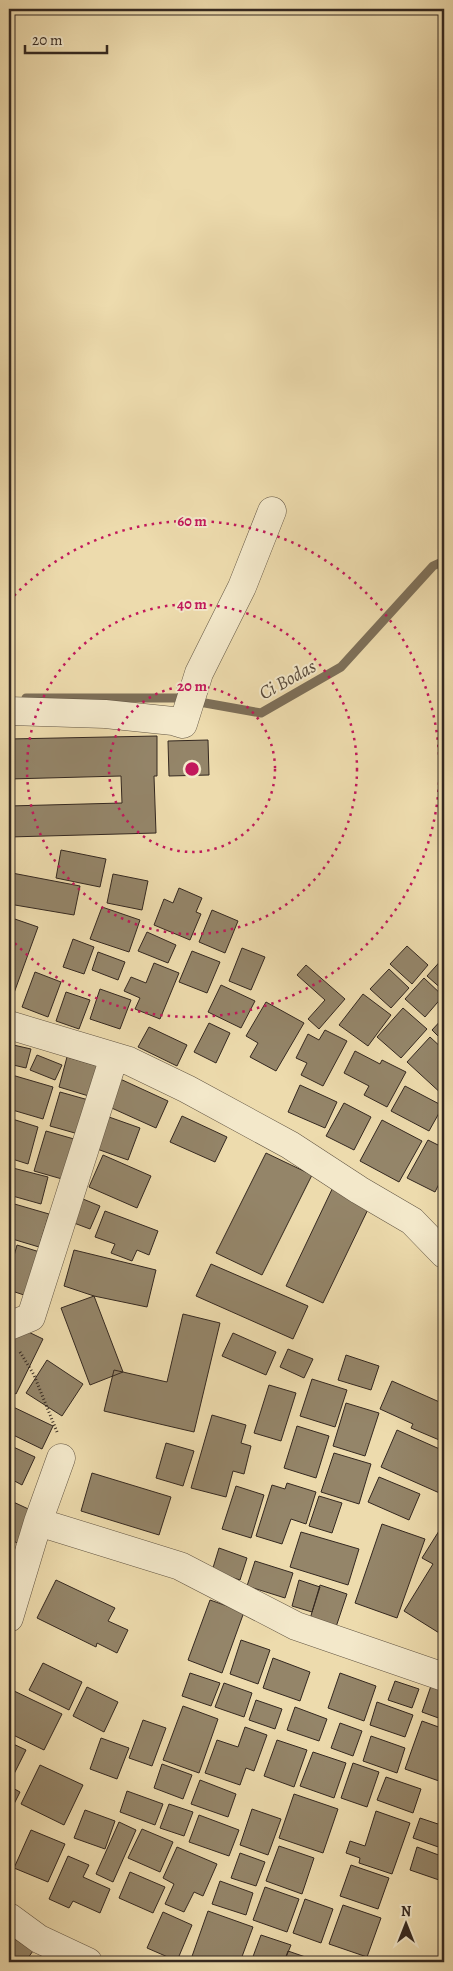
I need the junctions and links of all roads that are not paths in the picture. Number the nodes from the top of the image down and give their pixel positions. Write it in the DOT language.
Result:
graph roads {
  1 [pos="272,511"];
  2 [pos="9,711"];
  3 [pos="9,1025"];
  4 [pos="114,1057"];
  5 [pos="444,1254"];
  6 [pos="9,1326"];
  7 [pos="61,1458"];
  8 [pos="38,1522"];
  9 [pos="9,1618"];
  10 [pos="444,1677"];
  11 [pos="9,1917"];
  12 [pos="88,1962"];
  1 -- 2 [label="street"];
  3 -- 4 [label="street"];
  4 -- 5 [label="street"];
  4 -- 6 [label="street"];
  7 -- 8 [label="street"];
  8 -- 9 [label="street"];
  8 -- 10 [label="street"];
  11 -- 12 [label="street"];
}
